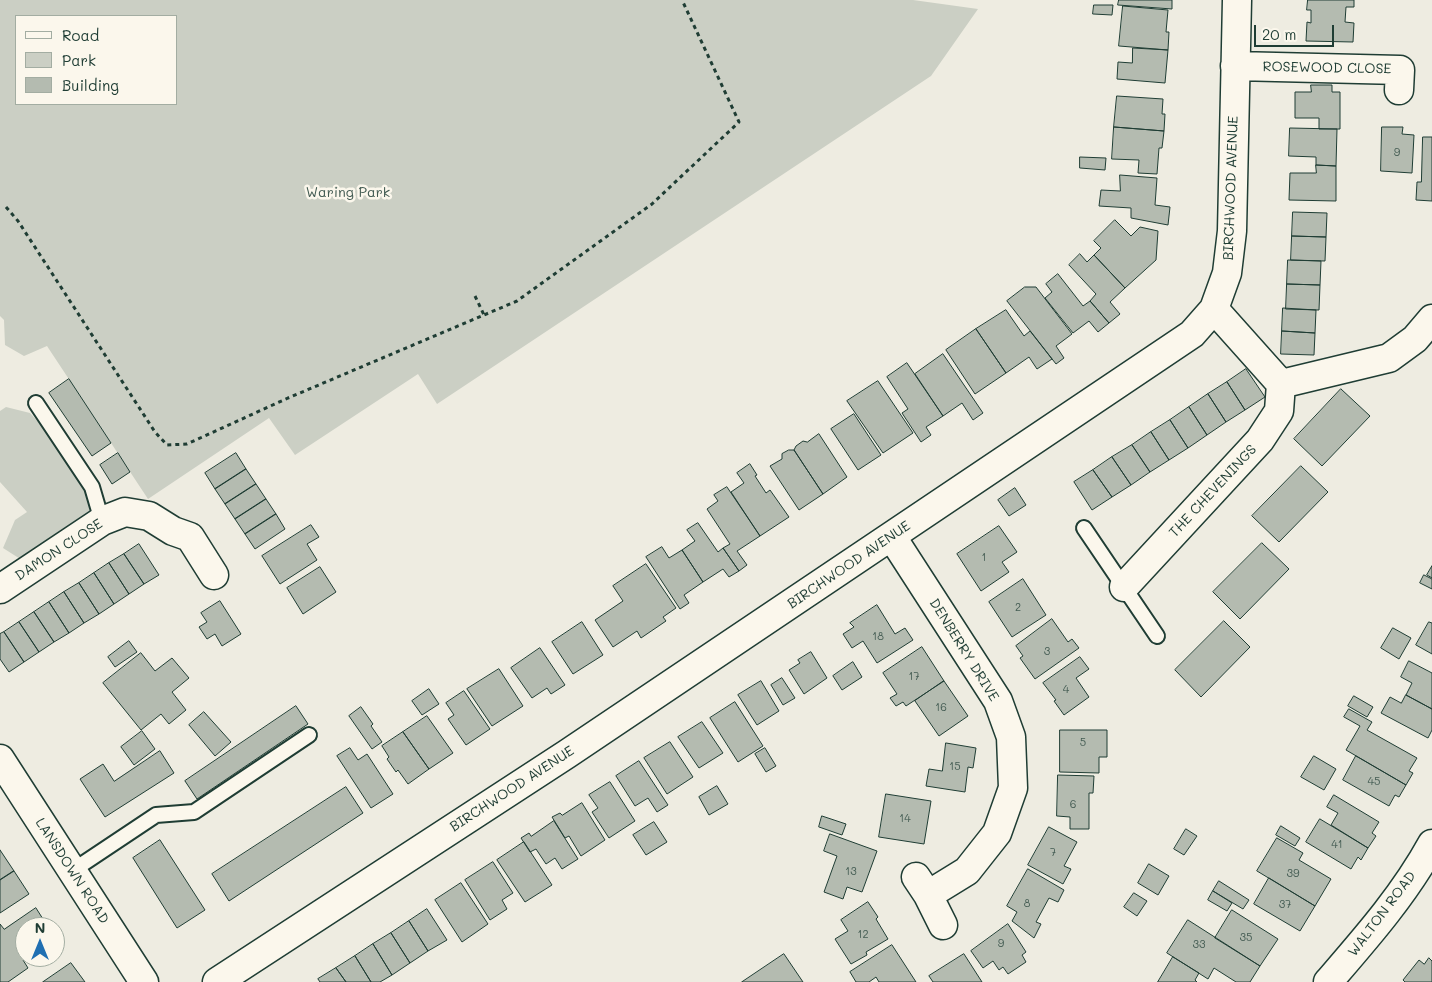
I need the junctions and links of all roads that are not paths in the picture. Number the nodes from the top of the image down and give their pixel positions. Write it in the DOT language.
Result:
graph roads {
  1 [pos="1237,0"];
  2 [pos="1235,66"];
  3 [pos="1399,90"];
  4 [pos="1214,309"];
  5 [pos="1432,319"];
  6 [pos="1282,384"];
  7 [pos="36,403"];
  8 [pos="102,521"];
  9 [pos="1084,528"];
  10 [pos="892,537"];
  11 [pos="214,575"];
  12 [pos="1124,588"];
  13 [pos="0,589"];
  14 [pos="1157,636"];
  15 [pos="309,735"];
  16 [pos="0,760"];
  17 [pos="1432,844"];
  18 [pos="72,871"];
  19 [pos="943,925"];
  20 [pos="144,982"];
  21 [pos="216,982"];
  22 [pos="1328,982"];
  1 -- 2 [label="street, BIRCHWOOD AVENUE"];
  2 -- 3 [label="street, ROSEWOOD CLOSE"];
  2 -- 4 [label="street, BIRCHWOOD AVENUE"];
  4 -- 6 [label="street"];
  4 -- 10 [label="street, BIRCHWOOD AVENUE"];
  5 -- 6 [label="street"];
  6 -- 12 [label="street, THE CHEVENINGS"];
  7 -- 8 [label="lane"];
  8 -- 11 [label="street, DAMON CLOSE"];
  8 -- 13 [label="street, DAMON CLOSE"];
  9 -- 12 [label="lane"];
  10 -- 19 [label="street, DENBERRY DRIVE"];
  10 -- 21 [label="street, BIRCHWOOD AVENUE"];
  12 -- 14 [label="lane"];
  15 -- 18 [label="lane"];
  16 -- 18 [label="street, LANSDOWN ROAD"];
  17 -- 22 [label="street, WALTON ROAD"];
  18 -- 20 [label="street, LANSDOWN ROAD"];
}
